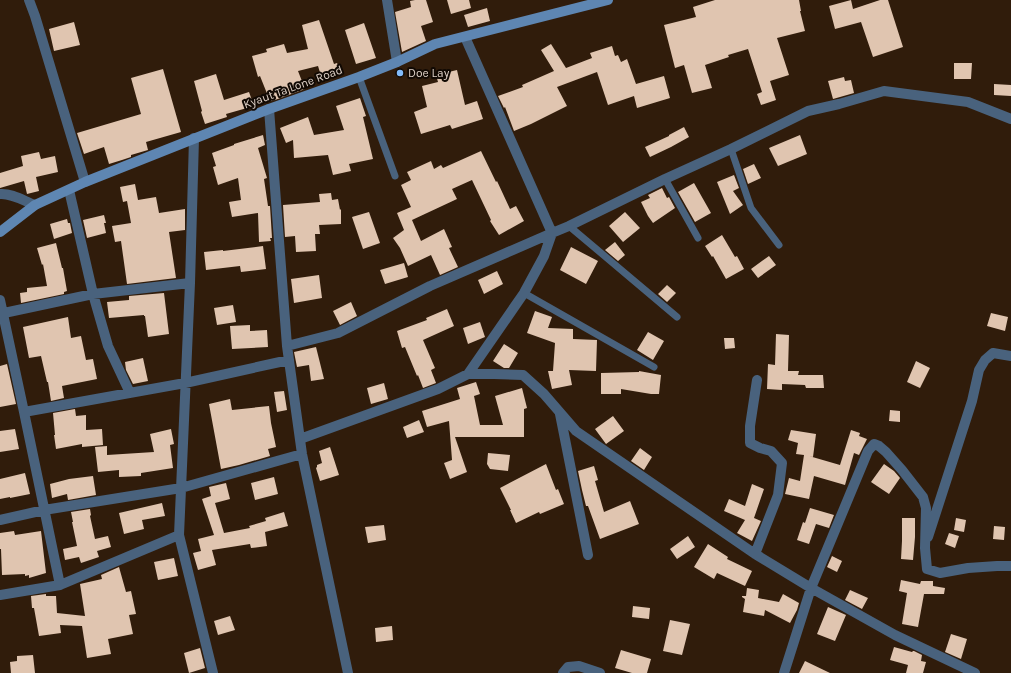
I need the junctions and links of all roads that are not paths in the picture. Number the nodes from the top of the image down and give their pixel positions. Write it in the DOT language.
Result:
graph roads {
  1 [pos="29,0"];
  2 [pos="387,0"];
  3 [pos="608,0"];
  4 [pos="465,36"];
  5 [pos="397,62"];
  6 [pos="359,77"];
  7 [pos="269,109"];
  8 [pos="1011,119"];
  9 [pos="194,138"];
  10 [pos="731,149"];
  11 [pos="394,176"];
  12 [pos="665,179"];
  13 [pos="85,182"];
  14 [pos="69,190"];
  15 [pos="0,194"];
  16 [pos="35,206"];
  17 [pos="569,226"];
  18 [pos="0,232"];
  19 [pos="552,233"];
  20 [pos="698,238"];
  21 [pos="779,245"];
  22 [pos="190,283"];
  23 [pos="524,293"];
  24 [pos="93,294"];
  25 [pos="0,300"];
  26 [pos="4,313"];
  27 [pos="677,317"];
  28 [pos="287,346"];
  29 [pos="1011,356"];
  30 [pos="289,360"];
  31 [pos="654,367"];
  32 [pos="468,374"];
  33 [pos="757,380"];
  34 [pos="185,383"];
  35 [pos="130,393"];
  36 [pos="24,412"];
  37 [pos="560,412"];
  38 [pos="300,439"];
  39 [pos="302,454"];
  40 [pos="181,488"];
  41 [pos="44,510"];
  42 [pos="0,520"];
  43 [pos="179,536"];
  44 [pos="925,548"];
  45 [pos="755,554"];
  46 [pos="588,555"];
  47 [pos="1011,566"];
  48 [pos="60,585"];
  49 [pos="811,588"];
  50 [pos="0,595"];
  51 [pos="213,673"];
  52 [pos="348,673"];
  53 [pos="564,673"];
  54 [pos="600,673"];
  55 [pos="784,673"];
  56 [pos="975,673"];
  1 -- 13 [label="street"];
  2 -- 5 [label="street"];
  3 -- 4 [label="main road, Kyaut Ta Lone Road"];
  4 -- 5 [label="main road, Kyaut Ta Lone Road"];
  4 -- 19 [label="street"];
  5 -- 6 [label="main road, Kyaut Ta Lone Road"];
  6 -- 7 [label="main road, Kyaut Ta Lone Road"];
  6 -- 11 [label="lane"];
  7 -- 9 [label="main road, Kyaut Ta Lone Road"];
  7 -- 28 [label="street"];
  8 -- 10 [label="street"];
  9 -- 13 [label="main road, Kyaut Ta Lone Road"];
  9 -- 22 [label="street"];
  10 -- 12 [label="street"];
  10 -- 21 [label="lane"];
  12 -- 17 [label="street"];
  12 -- 20 [label="lane"];
  13 -- 14 [label="main road, Kyaut Ta Lone Road"];
  14 -- 16 [label="main road, Kyaut Ta Lone Road"];
  14 -- 24 [label="street"];
  15 -- 16 [label="street"];
  16 -- 18 [label="main road, Kyaut Ta Lone Road"];
  17 -- 19 [label="street"];
  17 -- 27 [label="lane"];
  19 -- 23 [label="street"];
  19 -- 28 [label="street"];
  22 -- 24 [label="street"];
  22 -- 34 [label="street"];
  23 -- 31 [label="lane"];
  23 -- 32 [label="street"];
  24 -- 26 [label="street"];
  24 -- 35 [label="street"];
  25 -- 26 [label="street"];
  26 -- 36 [label="street"];
  28 -- 30 [label="street"];
  29 -- 44 [label="street"];
  30 -- 34 [label="street"];
  30 -- 38 [label="street"];
  32 -- 37 [label="street"];
  32 -- 38 [label="street"];
  33 -- 45 [label="street"];
  34 -- 35 [label="street"];
  34 -- 40 [label="street"];
  35 -- 36 [label="street"];
  36 -- 41 [label="street"];
  37 -- 45 [label="street"];
  37 -- 46 [label="street"];
  38 -- 39 [label="street"];
  39 -- 40 [label="street"];
  39 -- 52 [label="street"];
  40 -- 41 [label="street"];
  40 -- 43 [label="street"];
  41 -- 42 [label="street"];
  41 -- 48 [label="street"];
  43 -- 48 [label="street"];
  43 -- 51 [label="street"];
  44 -- 47 [label="street"];
  44 -- 49 [label="street"];
  45 -- 49 [label="street"];
  48 -- 50 [label="street"];
  49 -- 55 [label="street"];
  49 -- 56 [label="street"];
  53 -- 54 [label="street"];
}
